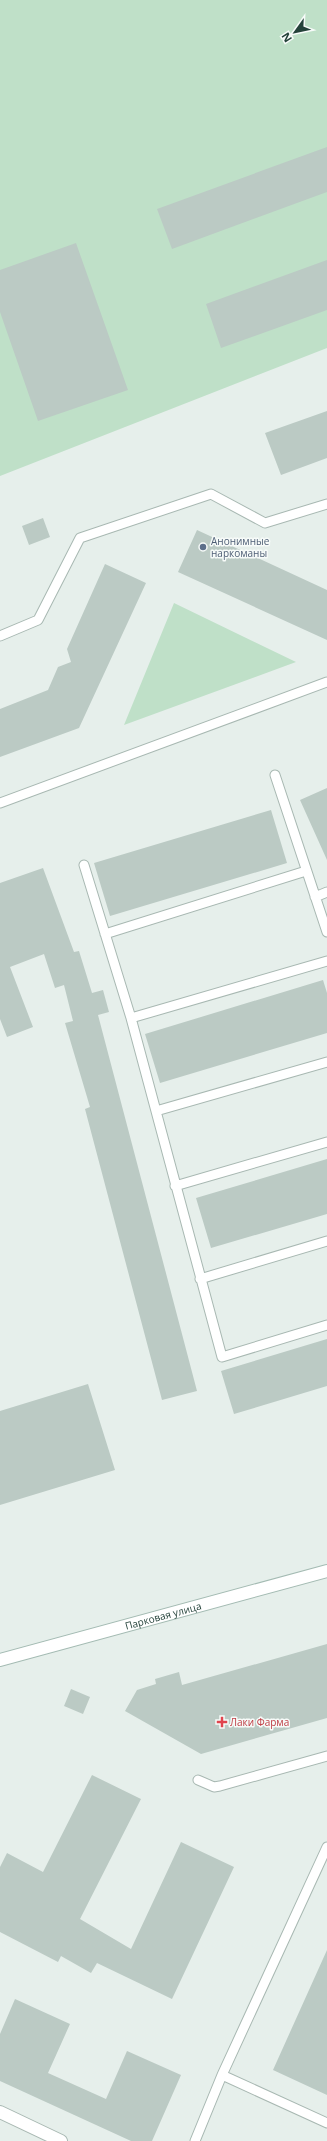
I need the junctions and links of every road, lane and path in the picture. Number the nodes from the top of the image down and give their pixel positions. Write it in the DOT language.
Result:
graph roads {
  1 [pos="327,504"];
  2 [pos="0,636"];
  3 [pos="327,682"];
  4 [pos="275,775"];
  5 [pos="0,803"];
  6 [pos="84,865"];
  7 [pos="306,871"];
  8 [pos="327,892"];
  9 [pos="315,898"];
  10 [pos="327,932"];
  11 [pos="105,934"];
  12 [pos="327,961"];
  13 [pos="131,1018"];
  14 [pos="327,1062"];
  15 [pos="156,1111"];
  16 [pos="327,1142"];
  17 [pos="175,1186"];
  18 [pos="327,1242"];
  19 [pos="200,1279"];
  20 [pos="327,1325"];
  21 [pos="327,1571"];
  22 [pos="0,1660"];
  23 [pos="327,1756"];
  24 [pos="198,1780"];
  25 [pos="327,1847"];
  26 [pos="222,2075"];
  27 [pos="0,2112"];
  28 [pos="327,2123"];
  29 [pos="61,2141"];
  30 [pos="195,2141"];
  1 -- 2 [label="lane"];
  3 -- 5 [label="lane"];
  4 -- 7 [label="lane"];
  6 -- 11 [label="lane"];
  7 -- 9 [label="lane"];
  7 -- 11 [label="lane"];
  8 -- 9 [label="lane"];
  9 -- 10 [label="lane"];
  11 -- 13 [label="lane"];
  12 -- 13 [label="lane"];
  13 -- 15 [label="lane"];
  14 -- 15 [label="lane"];
  15 -- 17 [label="lane"];
  16 -- 17 [label="lane"];
  17 -- 19 [label="lane"];
  18 -- 19 [label="lane"];
  19 -- 20 [label="lane"];
  21 -- 22 [label="main road, Парковая улица"];
  23 -- 24 [label="lane"];
  25 -- 26 [label="lane"];
  26 -- 28 [label="lane"];
  26 -- 30 [label="lane"];
  27 -- 29 [label="main road"];
}
